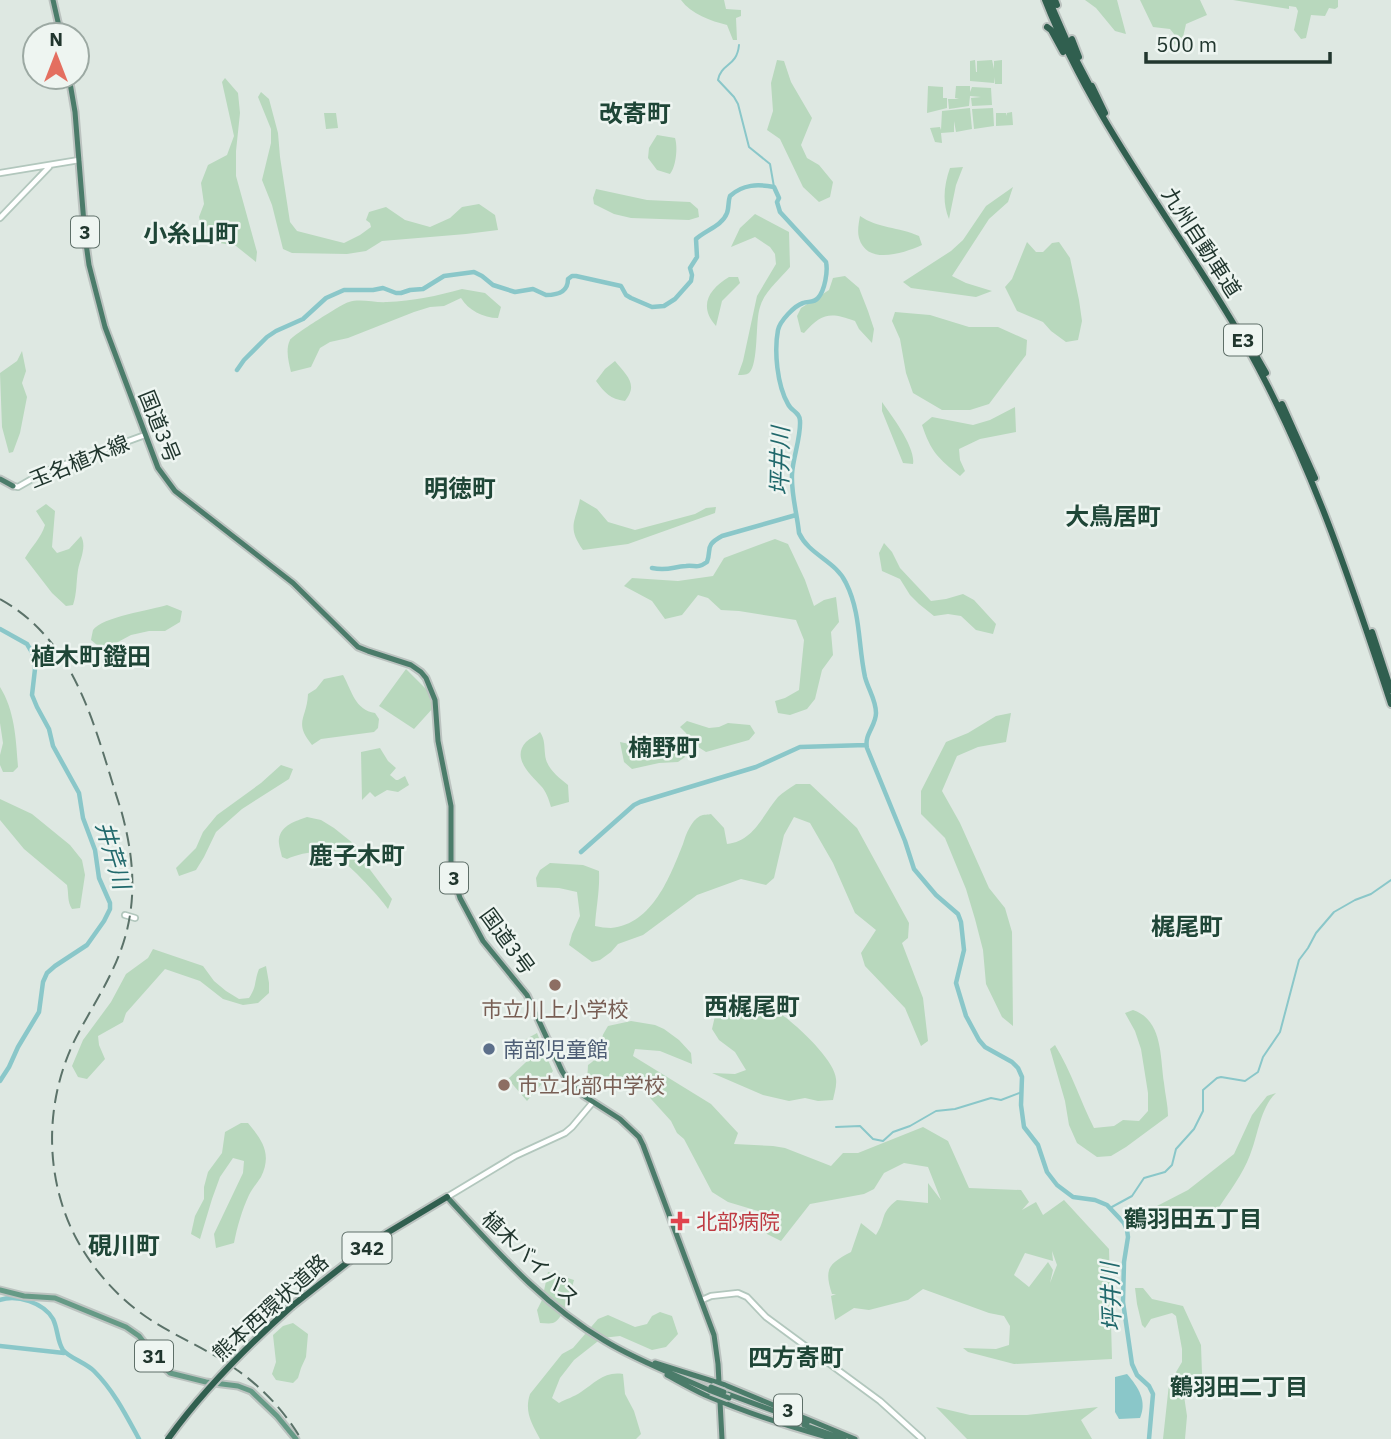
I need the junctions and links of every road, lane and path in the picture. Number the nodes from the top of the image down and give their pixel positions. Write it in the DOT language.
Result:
graph roads {
  1 [pos="53,0"];
  2 [pos="1047,0"];
  3 [pos="58,21"];
  4 [pos="1047,27"];
  5 [pos="1072,39"];
  6 [pos="71,91"];
  7 [pos="1105,113"];
  8 [pos="1117,140"];
  9 [pos="80,160"];
  10 [pos="49,166"];
  11 [pos="0,173"];
  12 [pos="0,218"];
  13 [pos="145,435"];
  14 [pos="2,480"];
  15 [pos="13,486"];
  16 [pos="1391,690"];
  17 [pos="1391,704"];
  18 [pos="125,915"];
  19 [pos="135,918"];
  20 [pos="593,1102"];
  21 [pos="447,1198"];
  22 [pos="0,1290"];
  23 [pos="702,1300"];
  24 [pos="628,1354"];
  25 [pos="643,1361"];
  26 [pos="720,1383"];
  27 [pos="729,1396"];
  28 [pos="720,1402"];
  29 [pos="168,1439"];
  30 [pos="296,1439"];
  31 [pos="722,1439"];
  32 [pos="834,1439"];
  33 [pos="844,1439"];
  34 [pos="854,1439"];
  35 [pos="922,1439"];
  1 -- 3 [label="highway"];
  2 -- 7 [label="highway, 九州自動車道 / E3"];
  2 -- 8 [label="highway, 九州自動車道 / E3"];
  4 -- 8 [label="highway"];
  5 -- 7 [label="highway"];
  6 -- 9 [label="highway, 国道3号 / 3"];
  7 -- 16 [label="highway, 九州自動車道 / E3"];
  8 -- 17 [label="highway, 九州自動車道 / E3"];
  9 -- 10 [label="main road"];
  9 -- 13 [label="highway, 国道3号 / 3"];
  10 -- 11 [label="main road"];
  10 -- 12 [label="main road"];
  13 -- 15 [label="main road, 玉名植木線"];
  13 -- 20 [label="highway, 国道3号 / 3"];
  14 -- 15 [label="highway"];
  18 -- 19 [label="main road"];
  20 -- 21 [label="main road, 342"];
  20 -- 23 [label="highway, 国道3号 / 3"];
  21 -- 24 [label="highway, 植木バイパス / 3"];
  21 -- 29 [label="highway, 熊本西環状道路 / 342, bridge"];
  22 -- 30 [label="main road, 31"];
  23 -- 26 [label="highway, 国道3号 / 3"];
  23 -- 35 [label="main road"];
  24 -- 25 [label="highway, 植木バイパス / 3"];
  24 -- 26 [label="highway"];
  25 -- 27 [label="highway, 植木バイパス / 3, bridge"];
  25 -- 28 [label="highway"];
  26 -- 28 [label="highway, 国道3号 / 3"];
  26 -- 34 [label="highway, 3"];
  27 -- 33 [label="highway, 3"];
  27 -- 34 [label="highway, 3"];
  28 -- 31 [label="highway, 国道3号 / 3"];
  28 -- 32 [label="highway, 3"];
}
